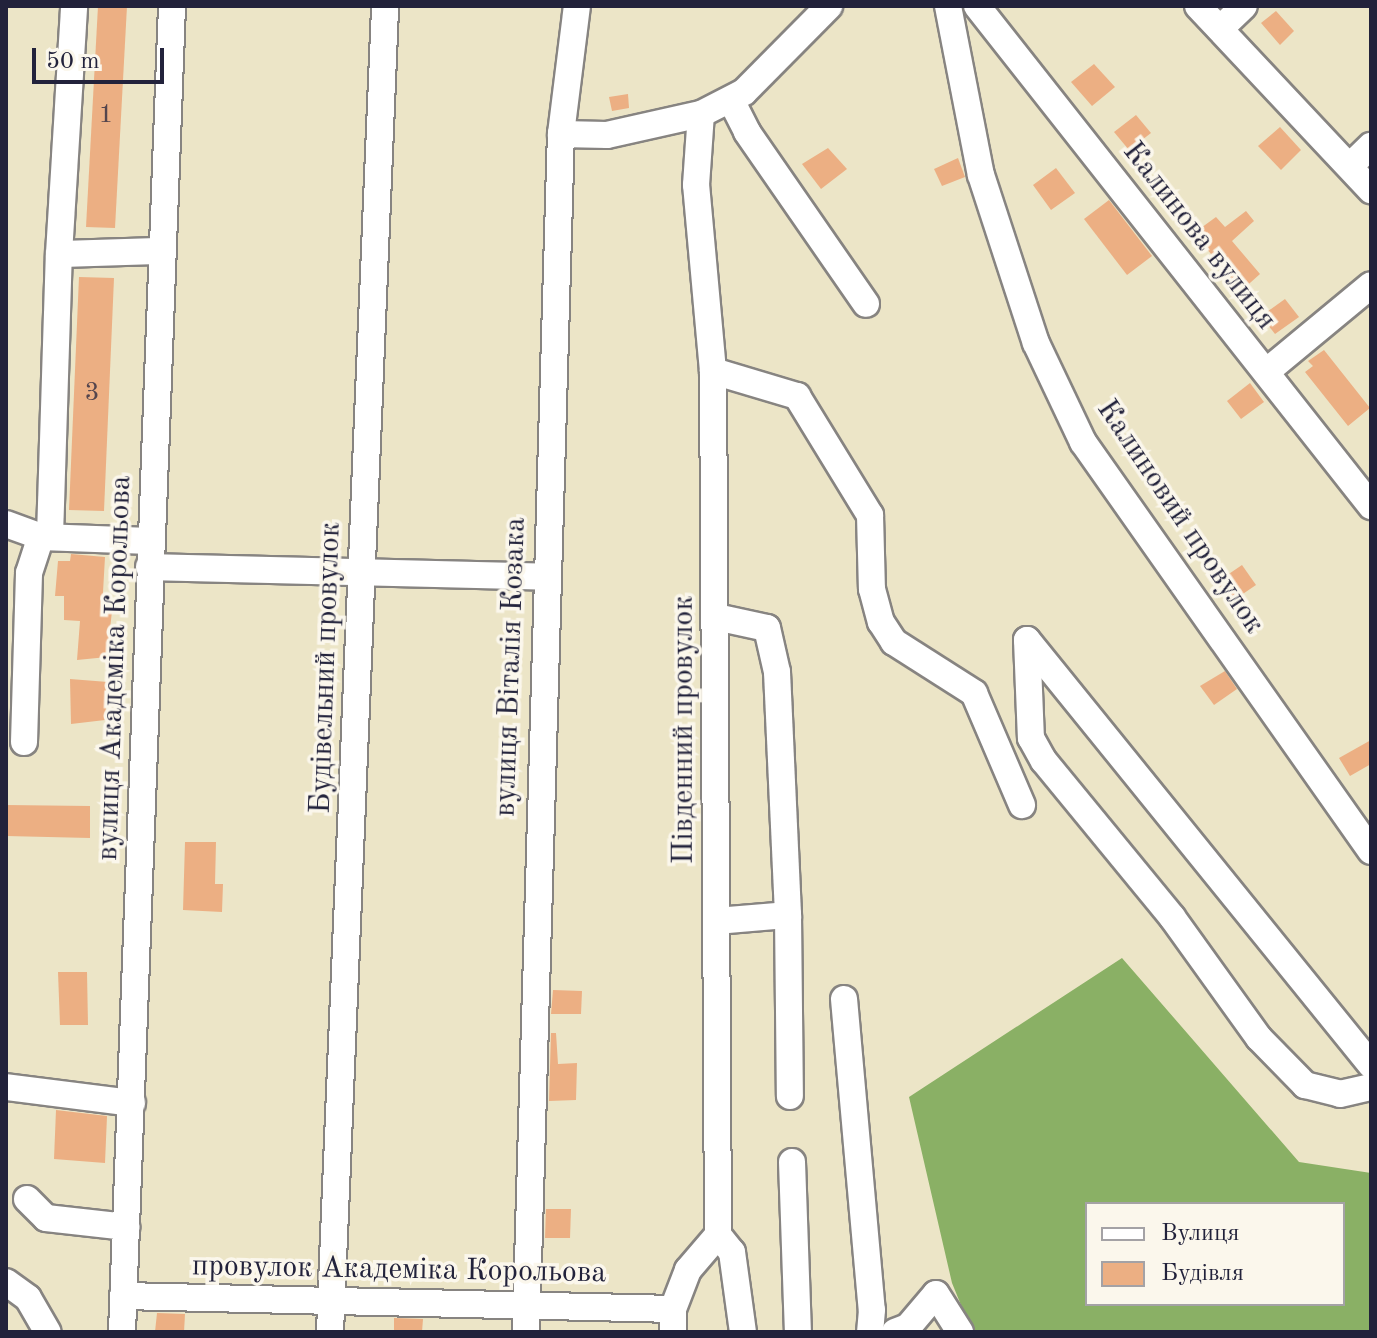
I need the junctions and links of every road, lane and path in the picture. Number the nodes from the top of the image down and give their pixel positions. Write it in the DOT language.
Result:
graph roads {
  1 [pos="74,6"];
  2 [pos="172,6"];
  3 [pos="385,6"];
  4 [pos="577,6"];
  5 [pos="829,6"];
  6 [pos="948,6"];
  7 [pos="977,6"];
  8 [pos="1198,6"];
  9 [pos="1244,6"];
  10 [pos="1220,29"];
  11 [pos="731,100"];
  12 [pos="701,114"];
  13 [pos="561,134"];
  14 [pos="1371,146"];
  15 [pos="1350,166"];
  16 [pos="1371,190"];
  17 [pos="160,251"];
  18 [pos="59,254"];
  19 [pos="1371,285"];
  20 [pos="866,304"];
  21 [pos="713,371"];
  22 [pos="1266,372"];
  23 [pos="1371,506"];
  24 [pos="6,524"];
  25 [pos="45,537"];
  26 [pos="150,554"];
  27 [pos="362,572"];
  28 [pos="546,577"];
  29 [pos="716,617"];
  30 [pos="24,742"];
  31 [pos="1022,805"];
  32 [pos="1371,851"];
  33 [pos="788,915"];
  34 [pos="717,921"];
  35 [pos="844,999"];
  36 [pos="1371,1065"];
  37 [pos="6,1087"];
  38 [pos="1371,1087"];
  39 [pos="790,1096"];
  40 [pos="132,1103"];
  41 [pos="792,1162"];
  42 [pos="27,1199"];
  43 [pos="126,1227"];
  44 [pos="718,1235"];
  45 [pos="6,1282"];
  46 [pos="123,1296"];
  47 [pos="332,1299"];
  48 [pos="527,1304"];
  49 [pos="673,1320"];
  50 [pos="48,1332"];
  51 [pos="122,1332"];
  52 [pos="330,1332"];
  53 [pos="526,1332"];
  54 [pos="743,1332"];
  55 [pos="798,1332"];
  56 [pos="870,1332"];
  57 [pos="895,1332"];
  58 [pos="960,1332"];
  1 -- 18 [label="street"];
  2 -- 17 [label="street, вулиця Академіка Корольова"];
  3 -- 27 [label="street, Будівельний провулок"];
  4 -- 13 [label="street, вулиця Віталія Козака"];
  5 -- 11 [label="street"];
  6 -- 32 [label="street, Калиновий провулок"];
  7 -- 22 [label="street, Калинова вулиця"];
  8 -- 10 [label="street"];
  9 -- 10 [label="street"];
  10 -- 15 [label="street"];
  11 -- 12 [label="street"];
  11 -- 20 [label="street"];
  12 -- 13 [label="street"];
  12 -- 21 [label="street, Південний провулок"];
  13 -- 28 [label="street, вулиця Віталія Козака"];
  14 -- 15 [label="street"];
  15 -- 16 [label="street"];
  17 -- 18 [label="street"];
  17 -- 26 [label="street, вулиця Академіка Корольова"];
  18 -- 25 [label="street"];
  19 -- 22 [label="street"];
  21 -- 29 [label="street, Південний провулок"];
  21 -- 31 [label="street"];
  22 -- 23 [label="street, Калинова вулиця"];
  24 -- 25 [label="street"];
  25 -- 26 [label="street"];
  25 -- 30 [label="street"];
  26 -- 27 [label="street"];
  26 -- 40 [label="street, вулиця Академіка Корольова"];
  27 -- 28 [label="street"];
  27 -- 47 [label="street, Будівельний провулок"];
  28 -- 48 [label="street, вулиця Віталія Козака"];
  29 -- 33 [label="street"];
  29 -- 34 [label="street, Південний провулок"];
  33 -- 34 [label="street"];
  33 -- 39 [label="street"];
  34 -- 44 [label="street, Південний провулок"];
  35 -- 56 [label="street"];
  36 -- 38 [label="street"];
  37 -- 40 [label="street"];
  40 -- 43 [label="street, вулиця Академіка Корольова"];
  41 -- 55 [label="street"];
  42 -- 43 [label="street"];
  43 -- 46 [label="street, вулиця Академіка Корольова"];
  44 -- 49 [label="street"];
  44 -- 54 [label="street"];
  45 -- 50 [label="street"];
  46 -- 47 [label="street, провулок Академіка Корольова"];
  46 -- 51 [label="street, вулиця Академіка Корольова"];
  47 -- 48 [label="street, провулок Академіка Корольова"];
  47 -- 52 [label="street, Будівельний провулок"];
  48 -- 49 [label="street, провулок Академіка Корольова"];
  48 -- 53 [label="street, вулиця Віталія Козака"];
  57 -- 58 [label="street"];
}
